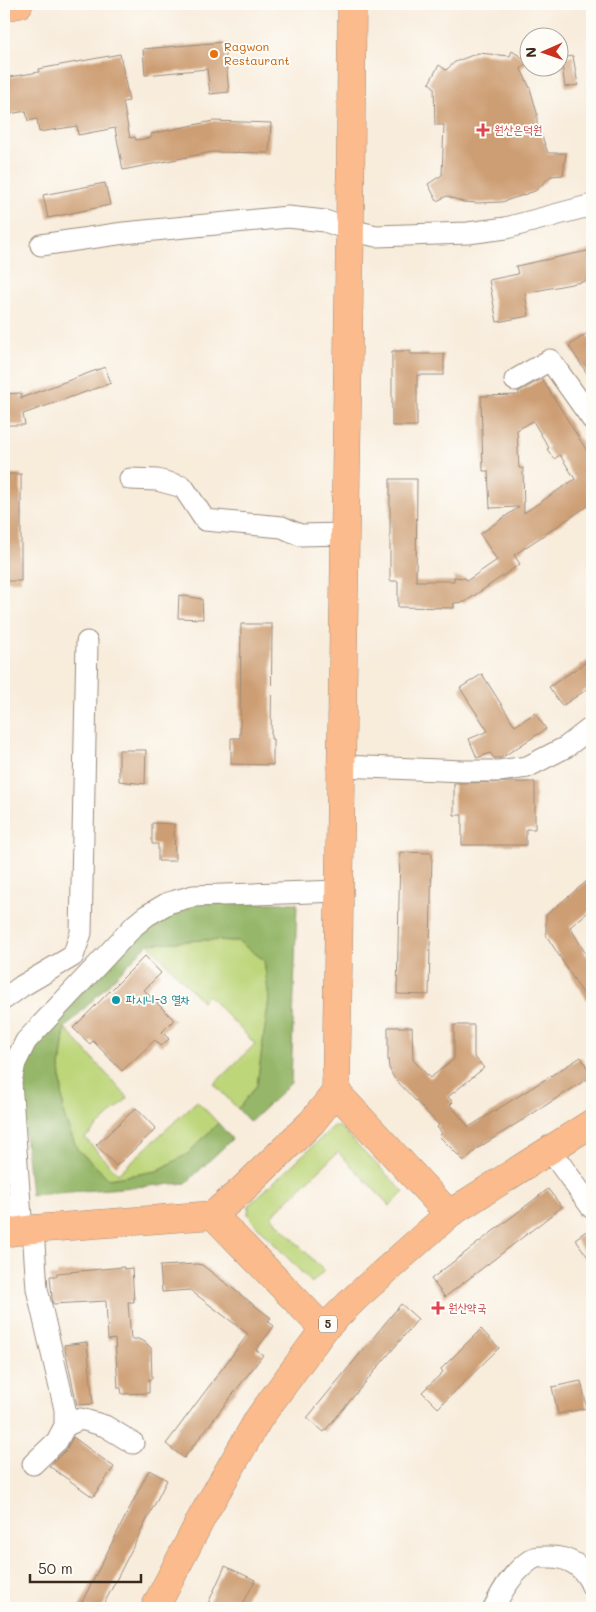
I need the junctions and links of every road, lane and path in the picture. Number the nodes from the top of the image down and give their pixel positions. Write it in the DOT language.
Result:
graph roads {
  1 [pos="19,4"];
  2 [pos="352,4"];
  3 [pos="4,7"];
  4 [pos="592,205"];
  5 [pos="350,230"];
  6 [pos="42,245"];
  7 [pos="515,380"];
  8 [pos="592,419"];
  9 [pos="130,479"];
  10 [pos="345,534"];
  11 [pos="87,642"];
  12 [pos="592,727"];
  13 [pos="342,766"];
  14 [pos="340,891"];
  15 [pos="4,999"];
  16 [pos="336,1092"];
  17 [pos="592,1123"];
  18 [pos="550,1150"];
  19 [pos="592,1208"];
  20 [pos="449,1214"];
  21 [pos="213,1215"];
  22 [pos="20,1231"];
  23 [pos="324,1329"];
  24 [pos="65,1426"];
  25 [pos="133,1443"];
  26 [pos="33,1464"];
  27 [pos="592,1586"];
  28 [pos="155,1608"];
  29 [pos="494,1608"];
  1 -- 3 [label="main road"];
  2 -- 5 [label="main road"];
  4 -- 5 [label="street"];
  5 -- 6 [label="street"];
  5 -- 10 [label="main road"];
  7 -- 8 [label="street"];
  9 -- 10 [label="street"];
  10 -- 13 [label="main road"];
  11 -- 15 [label="street"];
  12 -- 13 [label="street"];
  13 -- 14 [label="main road"];
  14 -- 16 [label="main road"];
  14 -- 22 [label="street"];
  16 -- 20 [label="main road"];
  16 -- 21 [label="main road"];
  17 -- 18 [label="main road, 5"];
  18 -- 19 [label="street"];
  18 -- 20 [label="main road, 5"];
  20 -- 23 [label="main road, 5"];
  21 -- 22 [label="main road"];
  21 -- 23 [label="main road"];
  22 -- 24 [label="street"];
  23 -- 28 [label="main road, 5"];
  24 -- 25 [label="street"];
  24 -- 26 [label="street"];
  27 -- 29 [label="street"];
}
